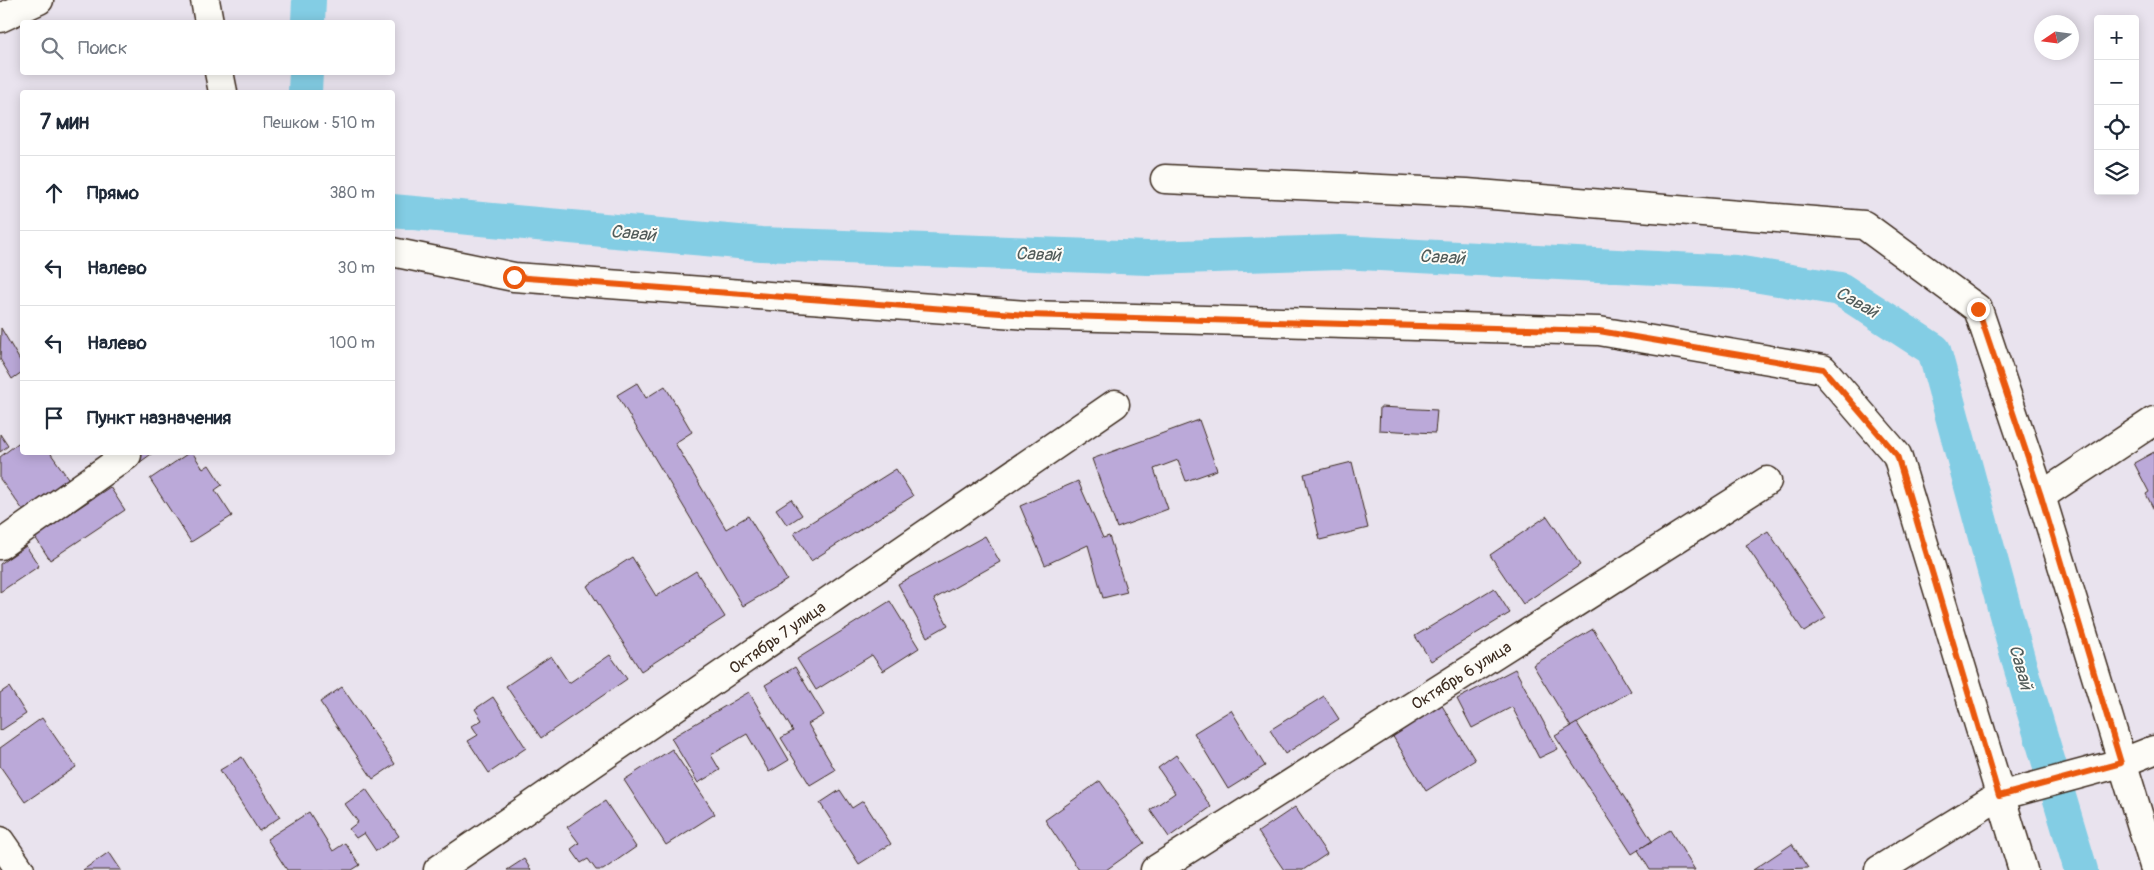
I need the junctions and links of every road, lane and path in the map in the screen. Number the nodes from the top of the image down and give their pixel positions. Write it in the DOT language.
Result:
graph roads {
  1 [pos="40,0"];
  2 [pos="205,0"];
  3 [pos="0,18"];
  4 [pos="209,20"];
  5 [pos="220,75"];
  6 [pos="223,90"];
  7 [pos="1165,179"];
  8 [pos="395,253"];
  9 [pos="1116,404"];
  10 [pos="2154,421"];
  11 [pos="127,455"];
  12 [pos="1767,481"];
  13 [pos="2041,496"];
  14 [pos="0,545"];
  15 [pos="2154,750"];
  16 [pos="2121,763"];
  17 [pos="1999,796"];
  18 [pos="0,841"];
  19 [pos="2154,866"];
  20 [pos="20,870"];
  21 [pos="438,870"];
  22 [pos="1155,870"];
  23 [pos="1879,870"];
  24 [pos="2023,870"];
  1 -- 3 [label="street"];
  2 -- 4 [label="street"];
  5 -- 6 [label="street"];
  7 -- 13 [label="street"];
  8 -- 17 [label="street"];
  9 -- 21 [label="street, Октябрь 7 улица"];
  10 -- 13 [label="street"];
  11 -- 14 [label="street"];
  12 -- 22 [label="street, Октябрь 6 улица"];
  13 -- 16 [label="street"];
  15 -- 16 [label="street"];
  16 -- 17 [label="street"];
  16 -- 19 [label="street"];
  17 -- 23 [label="street"];
  17 -- 24 [label="street"];
  18 -- 20 [label="street"];
}
